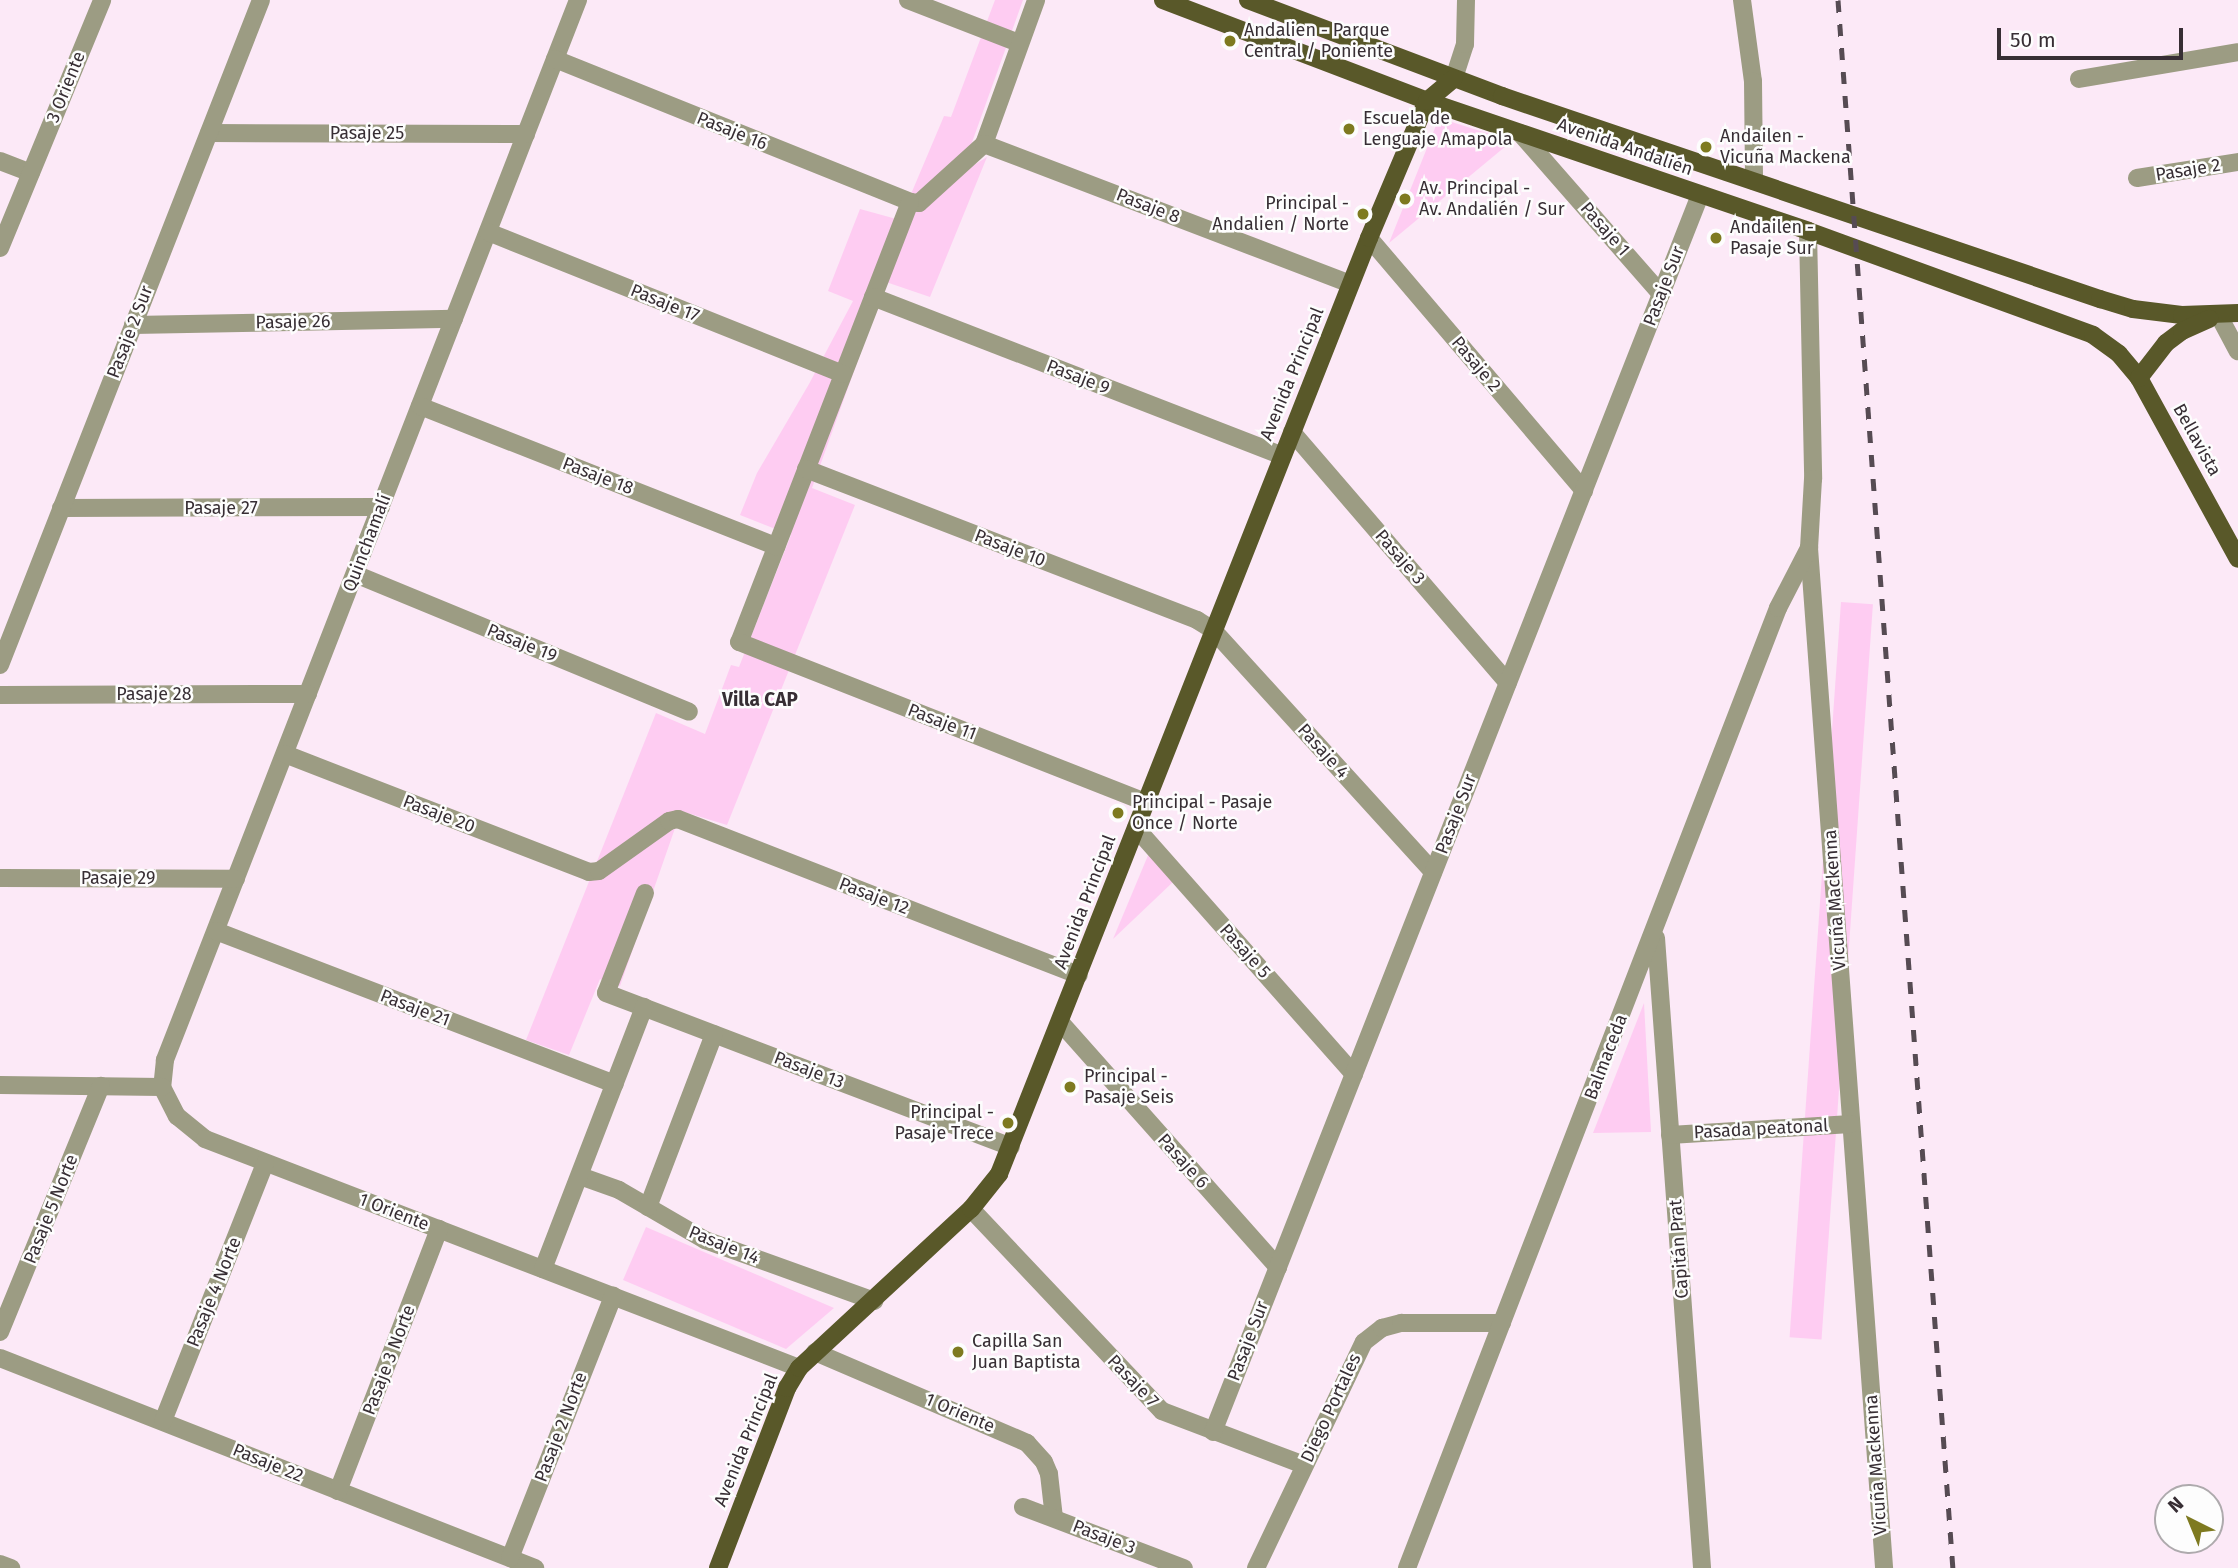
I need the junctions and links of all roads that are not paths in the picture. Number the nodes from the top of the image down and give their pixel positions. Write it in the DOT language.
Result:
graph roads {
  1 [pos="102,0"];
  2 [pos="261,0"];
  3 [pos="578,0"];
  4 [pos="908,0"];
  5 [pos="1036,0"];
  6 [pos="1163,0"];
  7 [pos="1248,0"];
  8 [pos="1466,0"];
  9 [pos="1742,0"];
  10 [pos="1019,43"];
  11 [pos="2238,52"];
  12 [pos="555,59"];
  13 [pos="1454,78"];
  14 [pos="2078,79"];
  15 [pos="1427,102"];
  16 [pos="209,133"];
  17 [pos="1520,133"];
  18 [pos="526,134"];
  19 [pos="984,144"];
  20 [pos="0,160"];
  21 [pos="2238,162"];
  22 [pos="31,173"];
  23 [pos="2137,178"];
  24 [pos="1754,181"];
  25 [pos="1700,195"];
  26 [pos="910,202"];
  27 [pos="1808,231"];
  28 [pos="488,232"];
  29 [pos="1369,238"];
  30 [pos="0,248"];
  31 [pos="1350,284"];
  32 [pos="1661,294"];
  33 [pos="873,297"];
  34 [pos="2238,313"];
  35 [pos="2219,316"];
  36 [pos="454,320"];
  37 [pos="133,325"];
  38 [pos="2238,351"];
  39 [pos="843,374"];
  40 [pos="2139,378"];
  41 [pos="420,406"];
  42 [pos="1292,432"];
  43 [pos="1282,456"];
  44 [pos="806,469"];
  45 [pos="1584,491"];
  46 [pos="381,507"];
  47 [pos="61,508"];
  48 [pos="776,546"];
  49 [pos="1809,548"];
  50 [pos="2238,559"];
  51 [pos="355,574"];
  52 [pos="1213,630"];
  53 [pos="0,665"];
  54 [pos="1508,682"];
  55 [pos="308,694"];
  56 [pos="0,695"];
  57 [pos="689,712"];
  58 [pos="285,754"];
  59 [pos="1146,802"];
  60 [pos="669,821"];
  61 [pos="1136,828"];
  62 [pos="1433,872"];
  63 [pos="0,878"];
  64 [pos="236,879"];
  65 [pos="645,893"];
  66 [pos="216,931"];
  67 [pos="1655,931"];
  68 [pos="1079,975"];
  69 [pos="644,1007"];
  70 [pos="1060,1023"];
  71 [pos="715,1034"];
  72 [pos="1354,1074"];
  73 [pos="615,1084"];
  74 [pos="0,1085"];
  75 [pos="101,1086"];
  76 [pos="162,1087"];
  77 [pos="1851,1124"];
  78 [pos="1670,1135"];
  79 [pos="1011,1147"];
  80 [pos="265,1163"];
  81 [pos="580,1176"];
  82 [pos="648,1207"];
  83 [pos="971,1209"];
  84 [pos="439,1229"];
  85 [pos="1278,1267"];
  86 [pos="543,1269"];
  87 [pos="613,1296"];
  88 [pos="874,1301"];
  89 [pos="1502,1323"];
  90 [pos="0,1332"];
  91 [pos="815,1352"];
  92 [pos="0,1358"];
  93 [pos="799,1368"];
  94 [pos="163,1421"];
  95 [pos="1213,1432"];
  96 [pos="1304,1465"];
  97 [pos="338,1491"];
  98 [pos="1023,1507"];
  99 [pos="1054,1518"];
  100 [pos="510,1558"];
  101 [pos="0,1564"];
  102 [pos="11,1568"];
  103 [pos="535,1568"];
  104 [pos="718,1568"];
  105 [pos="1184,1568"];
  106 [pos="1256,1568"];
  107 [pos="1407,1568"];
  108 [pos="1702,1568"];
  109 [pos="1884,1568"];
  1 -- 22 [label="street, 3 Oriente"];
  2 -- 16 [label="street, Pasaje 2 Sur"];
  3 -- 12 [label="street, Quinchamalí"];
  4 -- 10 [label="street"];
  5 -- 10 [label="street"];
  6 -- 15 [label="main road, Avenida Andalién"];
  7 -- 13 [label="main road, Avenida Andalién"];
  8 -- 13 [label="street"];
  9 -- 24 [label="street"];
  10 -- 19 [label="street"];
  11 -- 14 [label="street"];
  12 -- 18 [label="street, Quinchamalí"];
  12 -- 26 [label="street, Pasaje 16"];
  13 -- 15 [label="main road, Avenida Principal"];
  13 -- 24 [label="main road, Avenida Andalién"];
  15 -- 17 [label="main road, Avenida Andalién"];
  15 -- 29 [label="main road, Avenida Principal"];
  16 -- 18 [label="street, Pasaje 25"];
  16 -- 37 [label="street, Pasaje 2 Sur"];
  17 -- 25 [label="main road, Avenida Andalién"];
  17 -- 32 [label="street, Pasaje 1"];
  18 -- 28 [label="street, Quinchamalí"];
  19 -- 26 [label="street"];
  19 -- 31 [label="street, Pasaje 8"];
  20 -- 22 [label="street"];
  21 -- 23 [label="street, Pasaje 2"];
  22 -- 30 [label="street, 3 Oriente"];
  24 -- 35 [label="main road, Avenida Andalién"];
  25 -- 27 [label="main road, Avenida Andalién"];
  25 -- 32 [label="street, Pasaje Sur"];
  26 -- 33 [label="street"];
  27 -- 40 [label="main road, Avenida Andalién"];
  27 -- 49 [label="street, Vicuña Mackenna"];
  28 -- 36 [label="street, Quinchamalí"];
  28 -- 39 [label="street, Pasaje 17"];
  29 -- 31 [label="main road, Avenida Principal"];
  29 -- 45 [label="street, Pasaje 2"];
  31 -- 42 [label="main road, Avenida Principal"];
  32 -- 45 [label="street, Pasaje Sur"];
  33 -- 39 [label="street"];
  33 -- 43 [label="street, Pasaje 9"];
  34 -- 35 [label="main road, Avenida Andalién"];
  35 -- 38 [label="street"];
  35 -- 40 [label="main road"];
  36 -- 37 [label="street, Pasaje 26"];
  36 -- 41 [label="street, Quinchamalí"];
  37 -- 47 [label="street, Pasaje 2 Sur"];
  39 -- 44 [label="street"];
  40 -- 50 [label="main road, Bellavista"];
  41 -- 46 [label="street, Quinchamalí"];
  41 -- 48 [label="street, Pasaje 18"];
  42 -- 43 [label="main road, Avenida Principal"];
  42 -- 54 [label="street, Pasaje 3"];
  43 -- 52 [label="main road, Avenida Principal"];
  44 -- 48 [label="street"];
  44 -- 52 [label="street, Pasaje 10"];
  45 -- 54 [label="street, Pasaje Sur"];
  46 -- 47 [label="street, Pasaje 27"];
  46 -- 51 [label="street, Quinchamalí"];
  47 -- 53 [label="street, Pasaje 2 Sur"];
  48 -- 59 [label="street, Pasaje 11"];
  49 -- 67 [label="street, Balmaceda"];
  49 -- 77 [label="street, Vicuña Mackenna"];
  51 -- 55 [label="street, Quinchamalí"];
  51 -- 57 [label="street, Pasaje 19"];
  52 -- 59 [label="main road, Avenida Principal"];
  52 -- 62 [label="street, Pasaje 4"];
  54 -- 62 [label="street, Pasaje Sur"];
  55 -- 56 [label="street, Pasaje 28"];
  55 -- 58 [label="street, Quinchamalí"];
  58 -- 60 [label="street, Pasaje 20"];
  58 -- 64 [label="street, Quinchamalí"];
  59 -- 61 [label="main road, Avenida Principal"];
  60 -- 68 [label="street, Pasaje 12"];
  61 -- 68 [label="main road, Avenida Principal"];
  61 -- 72 [label="street, Pasaje 5"];
  62 -- 72 [label="street, Pasaje Sur"];
  63 -- 64 [label="street, Pasaje 29"];
  64 -- 66 [label="street, Quinchamalí"];
  65 -- 69 [label="street, Pasaje 13"];
  66 -- 73 [label="street, Pasaje 21"];
  66 -- 76 [label="street, Quinchamalí"];
  67 -- 78 [label="street, Capitán Prat"];
  67 -- 89 [label="street, Balmaceda"];
  68 -- 70 [label="main road, Avenida Principal"];
  69 -- 71 [label="street, Pasaje 13"];
  69 -- 73 [label="street"];
  70 -- 79 [label="main road, Avenida Principal"];
  70 -- 85 [label="street, Pasaje 6"];
  71 -- 79 [label="street, Pasaje 13"];
  71 -- 82 [label="street"];
  72 -- 85 [label="street, Pasaje Sur"];
  73 -- 81 [label="street"];
  74 -- 75 [label="street"];
  75 -- 76 [label="street"];
  75 -- 90 [label="street, Pasaje 5 Norte"];
  76 -- 80 [label="street, 1 Oriente"];
  77 -- 78 [label="street, Pasada peatonal"];
  77 -- 109 [label="street, Vicuña Mackenna"];
  78 -- 108 [label="street, Capitán Prat"];
  79 -- 83 [label="main road, Avenida Principal"];
  80 -- 84 [label="street, 1 Oriente"];
  80 -- 94 [label="street, Pasaje 4 Norte"];
  81 -- 82 [label="street, Pasaje 14"];
  81 -- 86 [label="street"];
  82 -- 88 [label="street, Pasaje 14"];
  83 -- 88 [label="main road, Avenida Principal"];
  83 -- 95 [label="street, Pasaje 7"];
  84 -- 86 [label="street, 1 Oriente"];
  84 -- 97 [label="street, Pasaje 3 Norte"];
  85 -- 95 [label="street, Pasaje Sur"];
  86 -- 87 [label="street, 1 Oriente"];
  87 -- 93 [label="street, 1 Oriente"];
  87 -- 100 [label="street, Pasaje 2 Norte"];
  88 -- 91 [label="main road, Avenida Principal"];
  89 -- 96 [label="street, Diego Portales"];
  89 -- 107 [label="street, Balmaceda"];
  91 -- 93 [label="main road, Avenida Principal"];
  91 -- 99 [label="street, 1 Oriente"];
  92 -- 94 [label="street, Pasaje 22"];
  93 -- 104 [label="main road, Avenida Principal"];
  94 -- 97 [label="street, Pasaje 22"];
  95 -- 96 [label="street, Pasaje 7"];
  96 -- 106 [label="street, Diego Portales"];
  97 -- 100 [label="street, Pasaje 22"];
  98 -- 99 [label="street, Pasaje 3"];
  99 -- 105 [label="street, Pasaje 3"];
  100 -- 103 [label="street, Pasaje 22"];
  101 -- 102 [label="street"];
}
